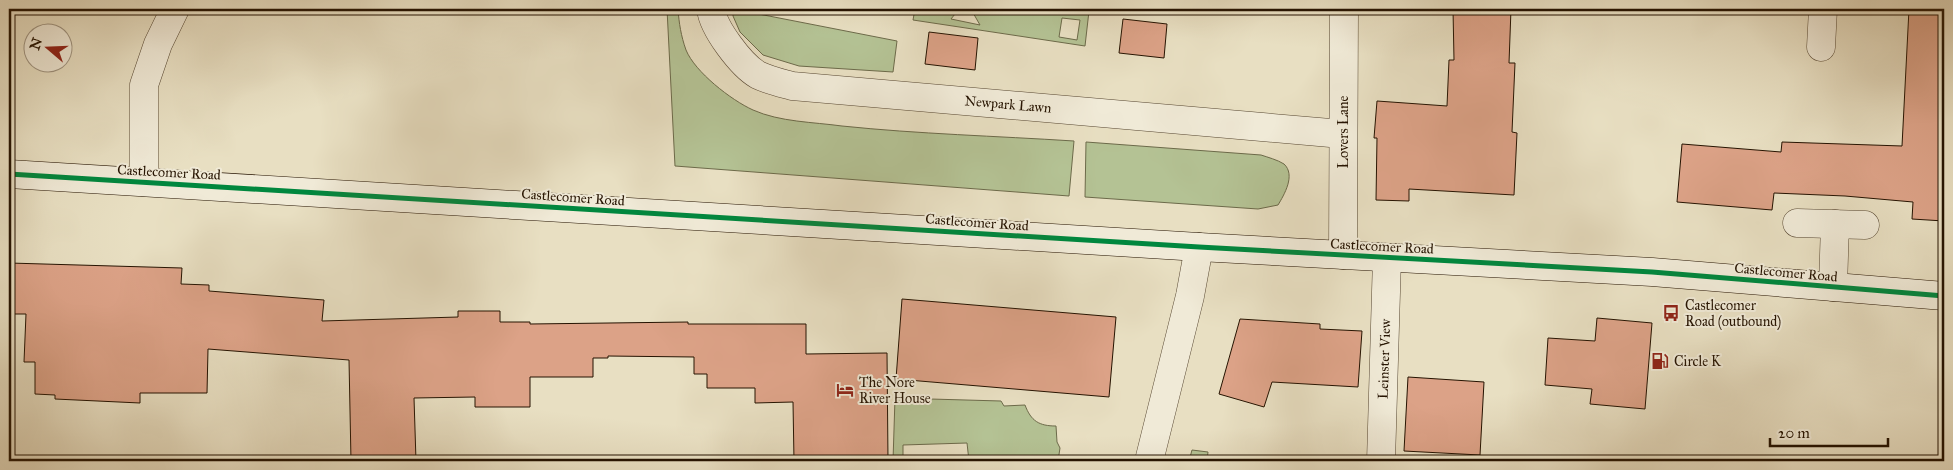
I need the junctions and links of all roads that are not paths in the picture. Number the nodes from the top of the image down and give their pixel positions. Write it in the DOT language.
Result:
graph roads {
  1 [pos="175,9"];
  2 [pos="711,9"];
  3 [pos="1344,9"];
  4 [pos="1823,9"];
  5 [pos="1821,47"];
  6 [pos="1342,134"];
  7 [pos="9,174"];
  8 [pos="144,182"];
  9 [pos="1797,223"];
  10 [pos="1835,224"];
  11 [pos="1865,225"];
  12 [pos="1199,247"];
  13 [pos="1343,255"];
  14 [pos="1387,258"];
  15 [pos="1834,287"];
  16 [pos="1944,296"];
  17 [pos="1149,461"];
  18 [pos="1381,461"];
  1 -- 8 [label="main road"];
  2 -- 6 [label="main road, Newpark Lawn"];
  3 -- 6 [label="main road, Lovers Lane"];
  4 -- 5 [label="main road"];
  6 -- 13 [label="main road, Lovers Lane"];
  7 -- 8 [label="main road, Castlecomer Road"];
  8 -- 12 [label="main road, Castlecomer Road"];
  9 -- 10 [label="main road"];
  10 -- 11 [label="main road"];
  10 -- 15 [label="main road"];
  12 -- 13 [label="main road, Castlecomer Road"];
  12 -- 17 [label="main road"];
  13 -- 14 [label="main road, Castlecomer Road"];
  14 -- 15 [label="main road, Castlecomer Road"];
  14 -- 18 [label="main road, Leinster View"];
  15 -- 16 [label="main road, Castlecomer Road"];
}
